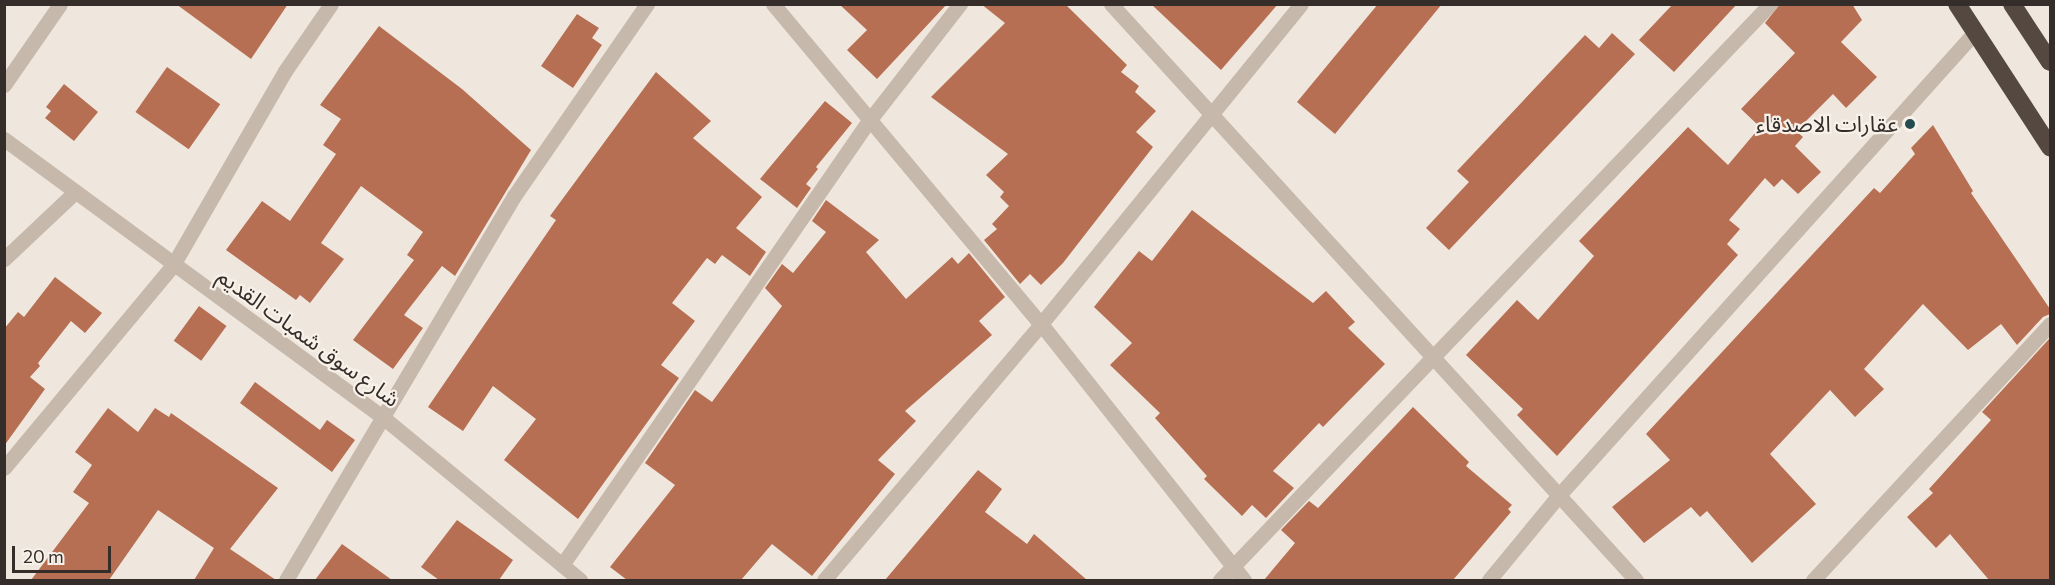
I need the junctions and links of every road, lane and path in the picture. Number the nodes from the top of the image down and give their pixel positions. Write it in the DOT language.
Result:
graph roads {
  1 [pos="60,4"];
  2 [pos="331,4"];
  3 [pos="647,4"];
  4 [pos="773,4"];
  5 [pos="960,4"];
  6 [pos="1111,4"];
  7 [pos="1301,4"];
  8 [pos="1770,4"];
  9 [pos="1957,4"];
  10 [pos="2012,4"];
  11 [pos="1974,33"];
  12 [pos="2050,62"];
  13 [pos="4,85"];
  14 [pos="1212,114"];
  15 [pos="868,122"];
  16 [pos="4,139"];
  17 [pos="2050,147"];
  18 [pos="75,192"];
  19 [pos="4,259"];
  20 [pos="173,265"];
  21 [pos="1041,324"];
  22 [pos="2050,324"];
  23 [pos="1433,356"];
  24 [pos="385,419"];
  25 [pos="4,468"];
  26 [pos="1560,494"];
  27 [pos="562,565"];
  28 [pos="1233,567"];
  29 [pos="286,580"];
  30 [pos="580,580"];
  31 [pos="824,580"];
  32 [pos="1220,580"];
  33 [pos="1244,580"];
  34 [pos="1489,580"];
  35 [pos="1636,580"];
  36 [pos="1813,580"];
  1 -- 13 [label="street"];
  2 -- 20 [label="street"];
  3 -- 24 [label="street"];
  4 -- 15 [label="street"];
  5 -- 15 [label="street"];
  6 -- 14 [label="street"];
  7 -- 14 [label="street"];
  8 -- 23 [label="street"];
  9 -- 11 [label="highway"];
  10 -- 12 [label="highway"];
  11 -- 17 [label="highway"];
  11 -- 26 [label="street"];
  14 -- 21 [label="street"];
  14 -- 23 [label="street"];
  15 -- 21 [label="street"];
  15 -- 27 [label="street"];
  16 -- 18 [label="street, شارع سوق شمبات القديم"];
  18 -- 19 [label="street"];
  18 -- 20 [label="street, شارع سوق شمبات القديم"];
  20 -- 24 [label="street, شارع سوق شمبات القديم"];
  20 -- 25 [label="street"];
  21 -- 28 [label="street"];
  21 -- 31 [label="street"];
  22 -- 36 [label="street"];
  23 -- 26 [label="street"];
  23 -- 28 [label="street"];
  24 -- 27 [label="street, شارع سوق شمبات القديم"];
  24 -- 29 [label="street"];
  26 -- 34 [label="street"];
  26 -- 35 [label="street"];
  27 -- 30 [label="street, شارع سوق شمبات القديم"];
  28 -- 32 [label="street"];
  28 -- 33 [label="street"];
}
